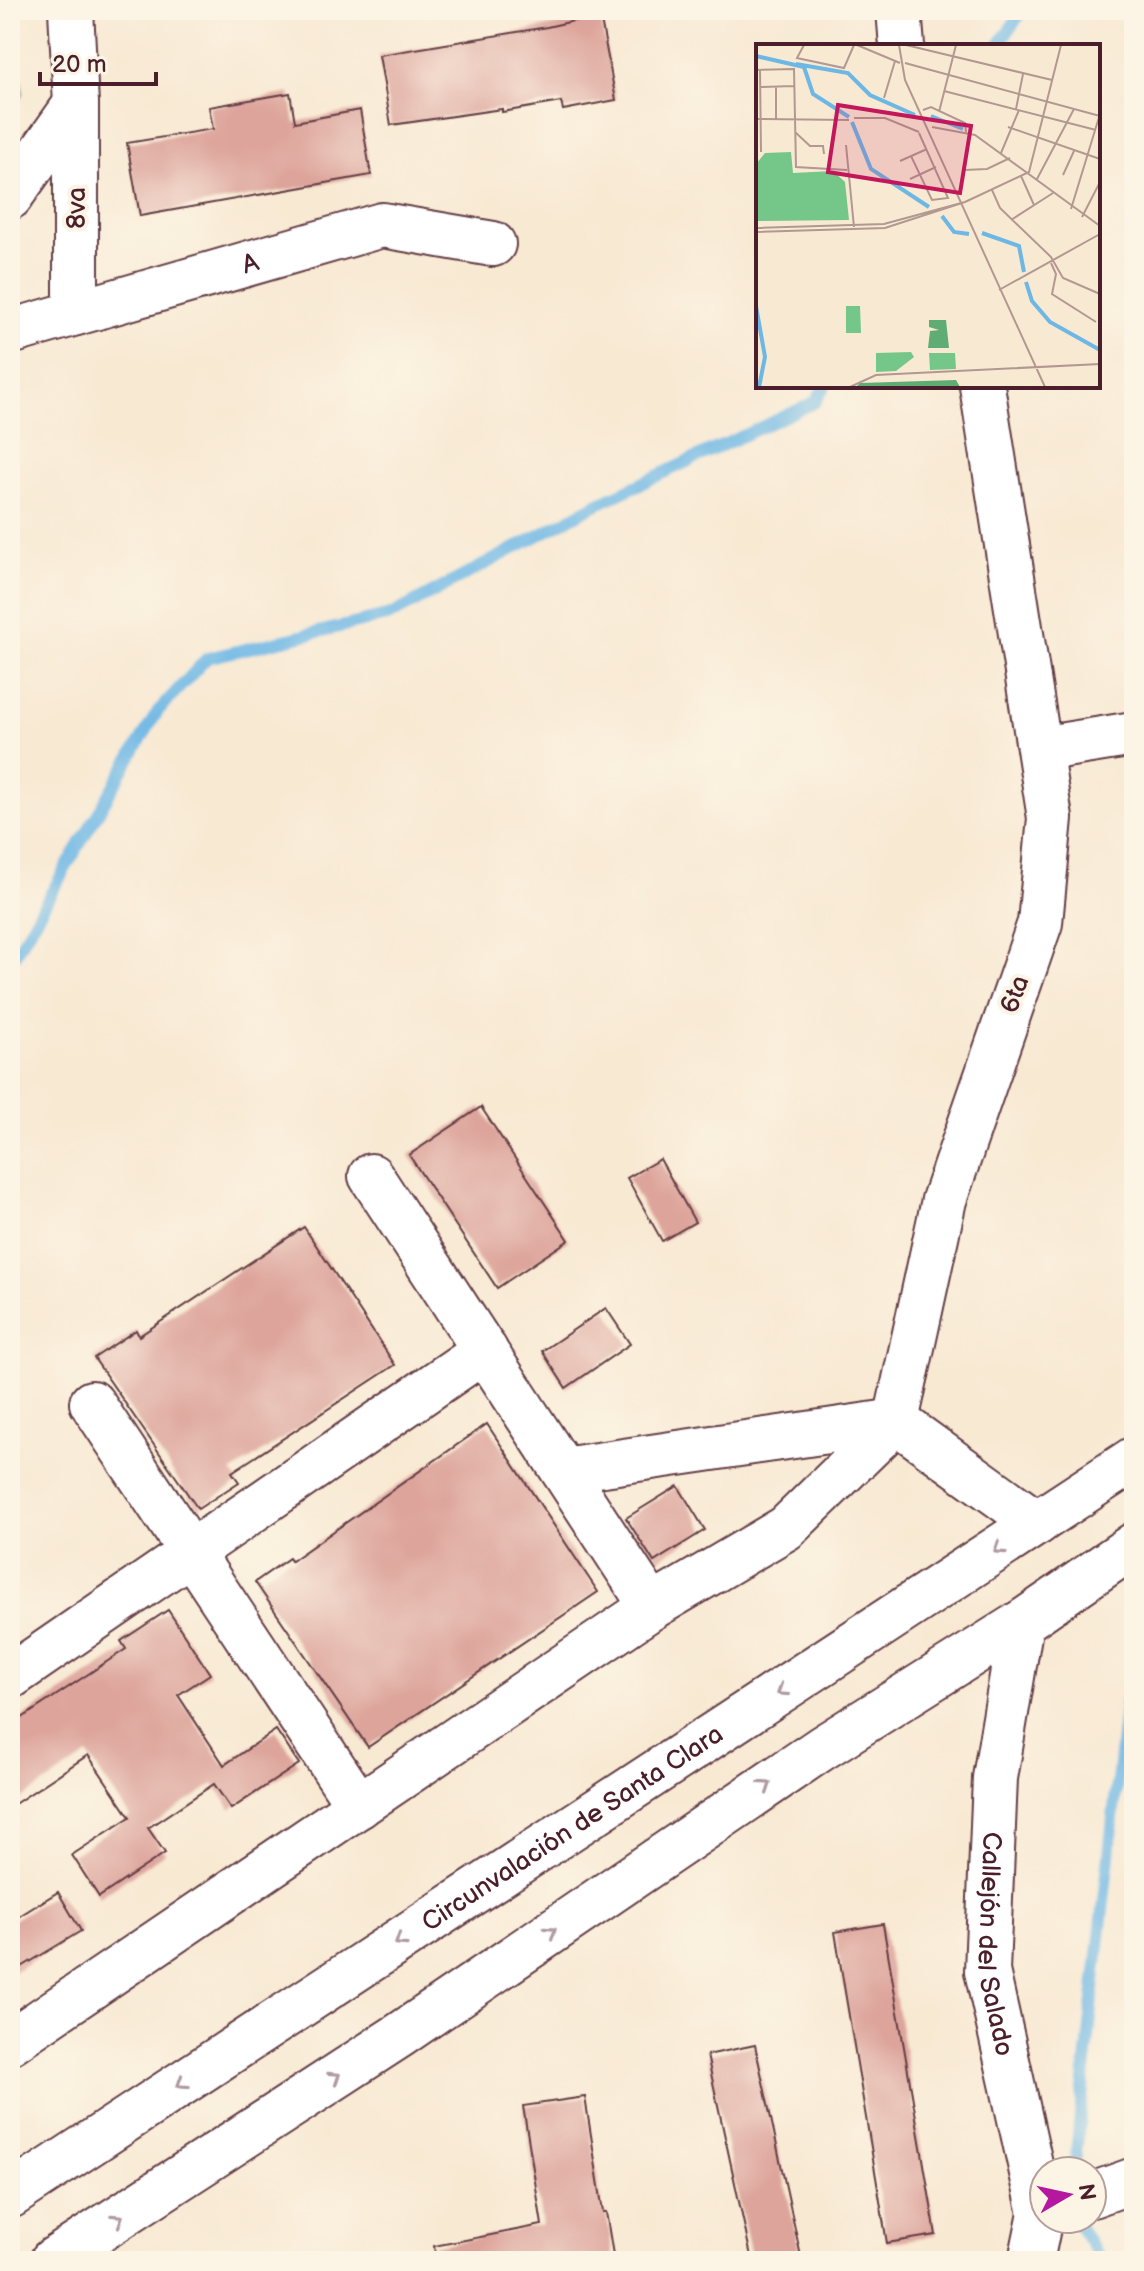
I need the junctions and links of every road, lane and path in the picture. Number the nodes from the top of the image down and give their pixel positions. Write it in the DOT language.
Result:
graph roads {
  1 [pos="71,10"];
  2 [pos="899,10"];
  3 [pos="902,44"];
  4 [pos="76,104"];
  5 [pos="10,197"];
  6 [pos="493,244"];
  7 [pos="76,313"];
  8 [pos="10,332"];
  9 [pos="982,388"];
  10 [pos="1134,734"];
  11 [pos="1040,749"];
  12 [pos="371,1176"];
  13 [pos="485,1350"];
  14 [pos="92,1403"];
  15 [pos="896,1421"];
  16 [pos="1134,1459"];
  17 [pos="563,1470"];
  18 [pos="1037,1523"];
  19 [pos="1134,1545"];
  20 [pos="190,1553"];
  21 [pos="652,1607"];
  22 [pos="1021,1623"];
  23 [pos="10,1677"];
  24 [pos="359,1806"];
  25 [pos="10,2042"];
  26 [pos="1029,2155"];
  27 [pos="1134,2180"];
  28 [pos="1108,2189"];
  29 [pos="17,2190"];
  30 [pos="1037,2235"];
  31 [pos="52,2261"];
  32 [pos="1031,2261"];
  1 -- 4 [label="main road, 8va"];
  2 -- 3 [label="main road"];
  4 -- 5 [label="main road, 8va"];
  4 -- 7 [label="main road, 8va"];
  6 -- 7 [label="main road, A"];
  7 -- 8 [label="main road, A"];
  9 -- 11 [label="main road, 6ta"];
  10 -- 11 [label="main road"];
  11 -- 15 [label="main road, 6ta"];
  12 -- 13 [label="main road"];
  13 -- 17 [label="main road"];
  13 -- 20 [label="main road"];
  14 -- 20 [label="main road"];
  15 -- 17 [label="main road"];
  15 -- 18 [label="main road"];
  15 -- 21 [label="main road"];
  16 -- 18 [label="main road, Circunvalación de Santa Clara"];
  17 -- 21 [label="main road"];
  18 -- 29 [label="main road, Circunvalación de Santa Clara, one-way"];
  19 -- 22 [label="main road"];
  20 -- 23 [label="main road"];
  20 -- 24 [label="main road"];
  21 -- 24 [label="main road"];
  22 -- 26 [label="main road, Callejón del Salado"];
  31 -- 22 [label="main road, one-way"];
  24 -- 25 [label="main road"];
  27 -- 28 [label="main road"];
  30 -- 32 [label="main road, Callejón del Salado"];
}
